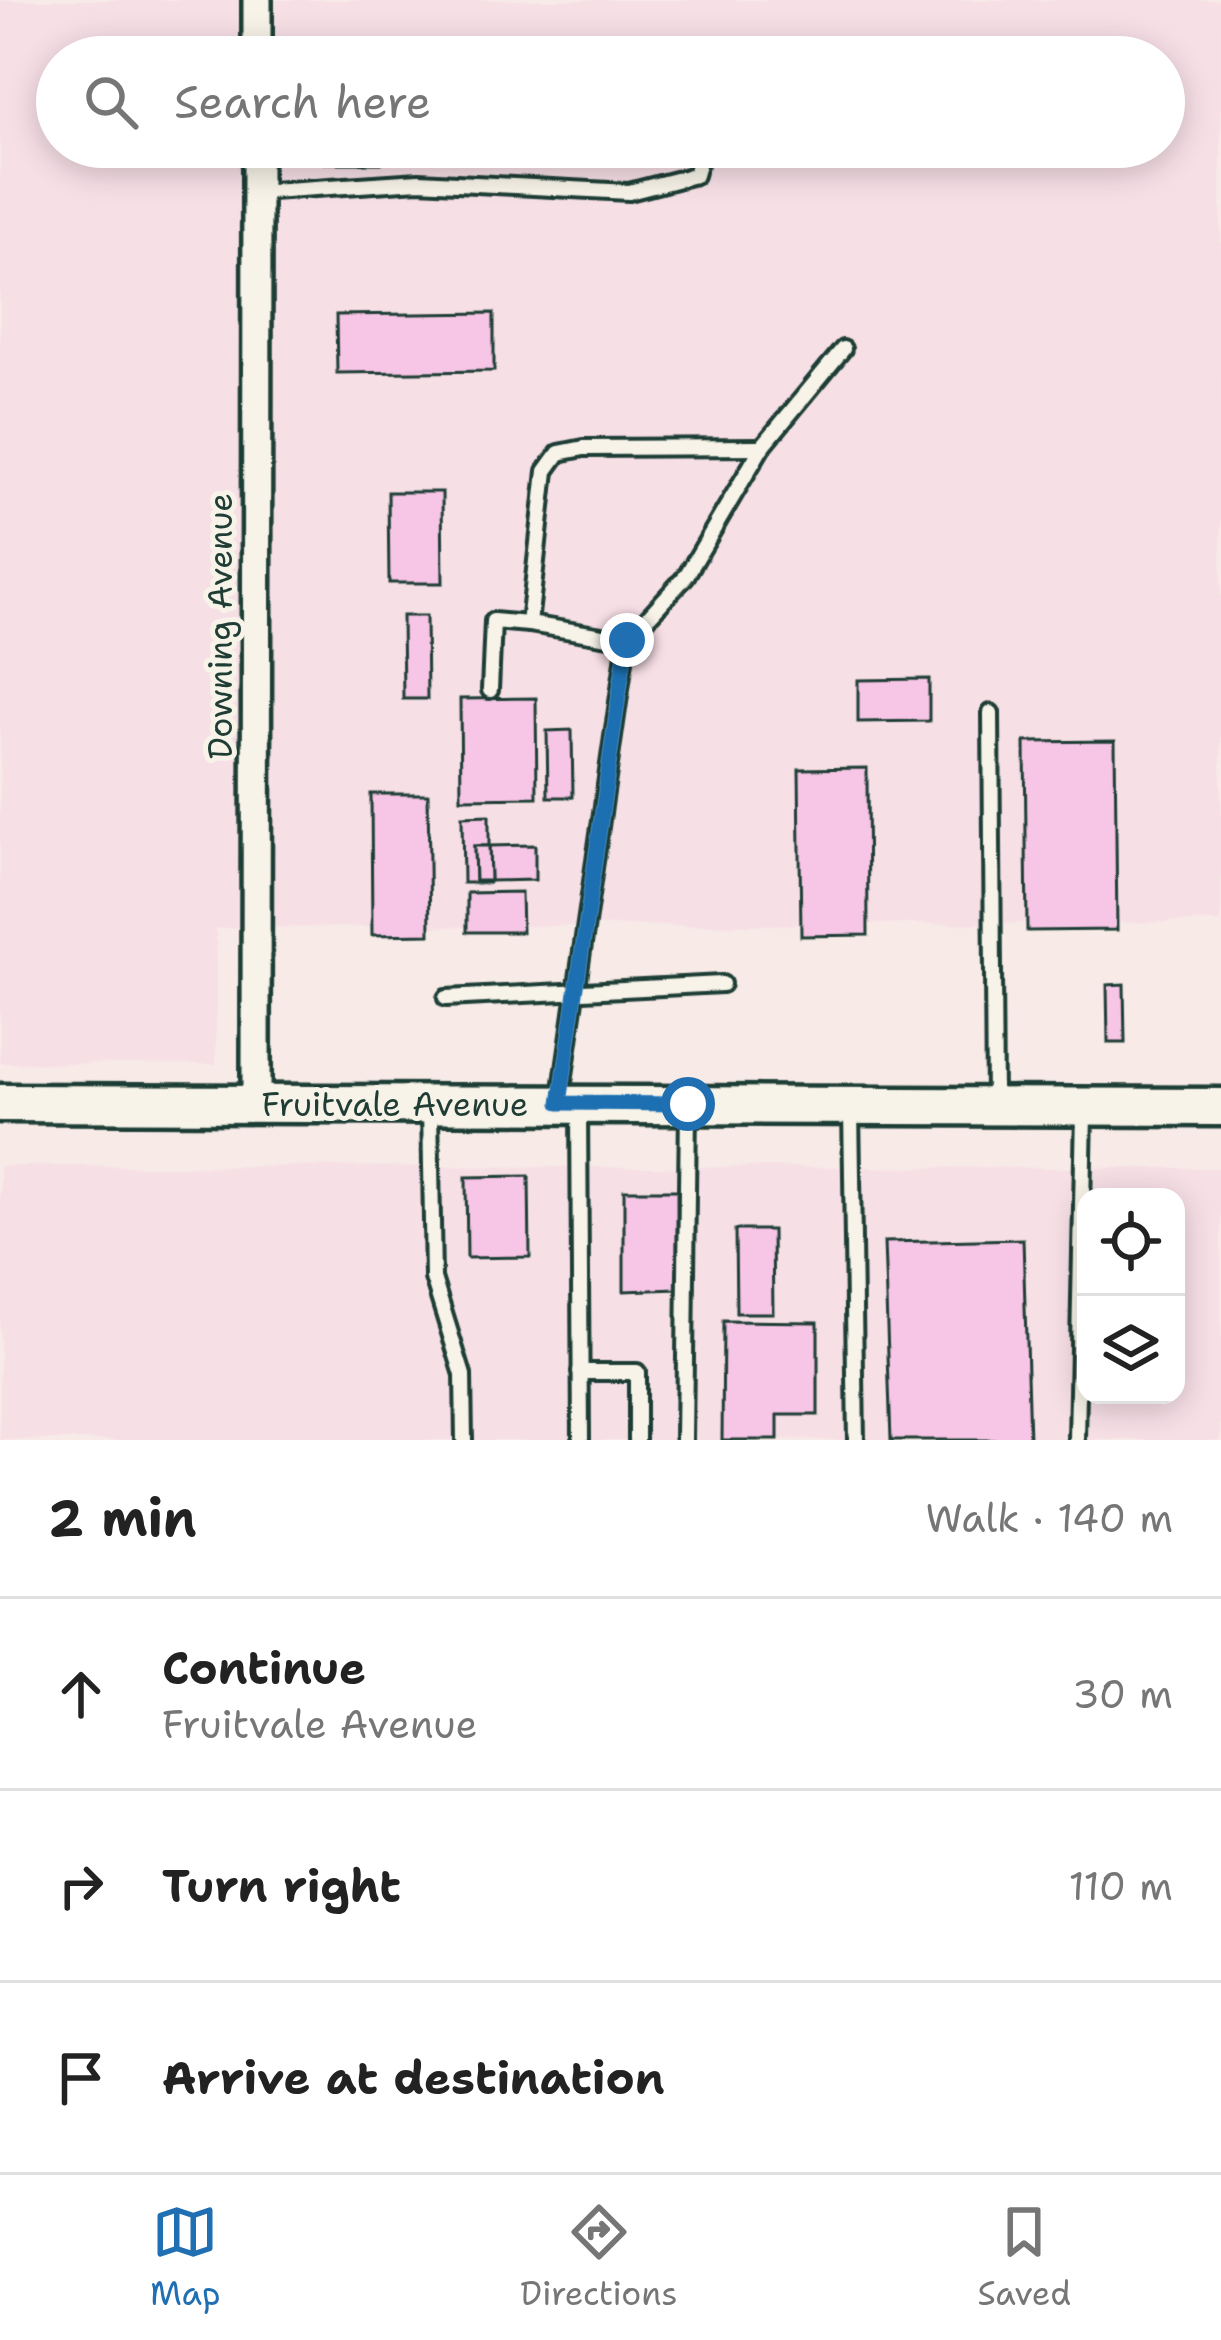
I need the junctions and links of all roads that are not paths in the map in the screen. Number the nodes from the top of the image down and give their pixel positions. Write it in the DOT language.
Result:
graph roads {
  1 [pos="257,0"];
  2 [pos="257,36"];
  3 [pos="256,168"];
  4 [pos="697,168"];
  5 [pos="256,192"];
  6 [pos="842,349"];
  7 [pos="762,447"];
  8 [pos="529,624"];
  9 [pos="627,640"];
  10 [pos="490,690"];
  11 [pos="991,713"];
  12 [pos="722,984"];
  13 [pos="574,992"];
  14 [pos="446,998"];
  15 [pos="0,1103"];
  16 [pos="569,1103"];
  17 [pos="256,1104"];
  18 [pos="688,1104"];
  19 [pos="430,1105"];
  20 [pos="851,1106"];
  21 [pos="994,1106"];
  22 [pos="1084,1106"];
  23 [pos="1221,1107"];
  24 [pos="580,1372"];
  25 [pos="464,1440"];
  26 [pos="581,1440"];
  27 [pos="637,1440"];
  28 [pos="684,1440"];
  29 [pos="856,1440"];
  30 [pos="1077,1440"];
  1 -- 2 [label="street"];
  3 -- 5 [label="street, Downing Avenue"];
  4 -- 5 [label="lane"];
  5 -- 17 [label="street, Downing Avenue"];
  6 -- 7 [label="lane"];
  7 -- 8 [label="lane"];
  7 -- 9 [label="lane"];
  8 -- 9 [label="lane"];
  8 -- 10 [label="lane"];
  9 -- 13 [label="lane"];
  11 -- 21 [label="lane"];
  12 -- 13 [label="lane"];
  13 -- 14 [label="lane"];
  13 -- 16 [label="lane"];
  15 -- 17 [label="main road, Fruitvale Avenue"];
  16 -- 18 [label="main road, Fruitvale Avenue"];
  16 -- 19 [label="main road, Fruitvale Avenue"];
  16 -- 24 [label="lane"];
  17 -- 19 [label="main road, Fruitvale Avenue"];
  18 -- 20 [label="main road, Fruitvale Avenue"];
  18 -- 28 [label="lane"];
  19 -- 25 [label="lane"];
  20 -- 21 [label="main road, Fruitvale Avenue"];
  20 -- 29 [label="lane"];
  21 -- 22 [label="main road, Fruitvale Avenue"];
  22 -- 23 [label="main road, Fruitvale Avenue"];
  22 -- 30 [label="lane"];
  24 -- 26 [label="lane"];
  24 -- 27 [label="lane"];
}
